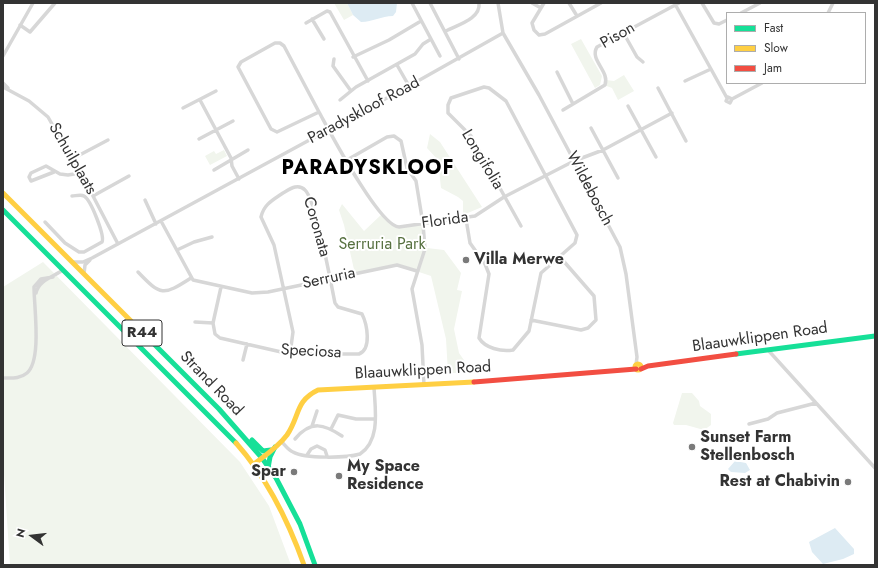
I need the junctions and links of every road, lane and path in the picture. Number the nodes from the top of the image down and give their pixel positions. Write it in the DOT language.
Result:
graph roads {
  1 [pos="33,3"];
  2 [pos="55,3"];
  3 [pos="412,3"];
  4 [pos="430,3"];
  5 [pos="479,3"];
  6 [pos="498,3"];
  7 [pos="532,3"];
  8 [pos="544,3"];
  9 [pos="569,3"];
  10 [pos="602,3"];
  11 [pos="702,3"];
  12 [pos="760,3"];
  13 [pos="833,3"];
  14 [pos="676,4"];
  15 [pos="541,8"];
  16 [pos="743,12"];
  17 [pos="828,12"];
  18 [pos="577,16"];
  19 [pos="312,19"];
  20 [pos="726,20"];
  21 [pos="421,21"];
  22 [pos="306,23"];
  23 [pos="20,25"];
  24 [pos="446,31"];
  25 [pos="623,32"];
  26 [pos="504,33"];
  27 [pos="431,39"];
  28 [pos="324,40"];
  29 [pos="3,56"];
  30 [pos="353,56"];
  31 [pos="440,56"];
  32 [pos="334,59"];
  33 [pos="459,59"];
  34 [pos="644,62"];
  35 [pos="397,65"];
  36 [pos="711,69"];
  37 [pos="557,72"];
  38 [pos="368,81"];
  39 [pos="685,82"];
  40 [pos="3,83"];
  41 [pos="752,84"];
  42 [pos="760,84"];
  43 [pos="409,86"];
  44 [pos="3,87"];
  45 [pos="658,88"];
  46 [pos="754,88"];
  47 [pos="9,89"];
  48 [pos="216,91"];
  49 [pos="351,91"];
  50 [pos="200,100"];
  51 [pos="340,100"];
  52 [pos="573,104"];
  53 [pos="628,106"];
  54 [pos="184,108"];
  55 [pos="563,110"];
  56 [pos="318,112"];
  57 [pos="672,113"];
  58 [pos="233,121"];
  59 [pos="591,128"];
  60 [pos="330,129"];
  61 [pos="216,130"];
  62 [pos="641,130"];
  63 [pos="199,139"];
  64 [pos="108,140"];
  65 [pos="686,141"];
  66 [pos="248,150"];
  67 [pos="603,150"];
  68 [pos="656,157"];
  69 [pos="72,159"];
  70 [pos="231,160"];
  71 [pos="347,160"];
  72 [pos="574,161"];
  73 [pos="214,170"];
  74 [pos="54,172"];
  75 [pos="80,173"];
  76 [pos="129,176"];
  77 [pos="546,176"];
  78 [pos="618,178"];
  79 [pos="239,179"];
  80 [pos="3,193"];
  81 [pos="72,196"];
  82 [pos="93,196"];
  83 [pos="504,197"];
  84 [pos="145,200"];
  85 [pos="3,210"];
  86 [pos="466,219"];
  87 [pos="161,221"];
  88 [pos="45,222"];
  89 [pos="107,222"];
  90 [pos="156,224"];
  91 [pos="423,224"];
  92 [pos="521,226"];
  93 [pos="99,227"];
  94 [pos="212,237"];
  95 [pos="118,244"];
  96 [pos="177,250"];
  97 [pos="65,256"];
  98 [pos="560,257"];
  99 [pos="92,258"];
  100 [pos="70,261"];
  101 [pos="78,269"];
  102 [pos="63,270"];
  103 [pos="417,271"];
  104 [pos="138,272"];
  105 [pos="84,276"];
  106 [pos="191,278"];
  107 [pos="330,279"];
  108 [pos="221,287"];
  109 [pos="283,289"];
  110 [pos="531,320"];
  111 [pos="195,322"];
  112 [pos="213,323"];
  113 [pos="875,336"];
  114 [pos="247,344"];
  115 [pos="768,350"];
  116 [pos="290,354"];
  117 [pos="243,360"];
  118 [pos="637,366"];
  119 [pos="3,378"];
  120 [pos="424,385"];
  121 [pos="374,387"];
  122 [pos="816,403"];
  123 [pos="317,411"];
  124 [pos="376,419"];
  125 [pos="749,424"];
  126 [pos="312,426"];
  127 [pos="331,428"];
  128 [pos="237,429"];
  129 [pos="342,436"];
  130 [pos="295,439"];
  131 [pos="281,441"];
  132 [pos="273,449"];
  133 [pos="307,455"];
  134 [pos="327,456"];
  135 [pos="262,458"];
  136 [pos="254,464"];
  137 [pos="268,468"];
  138 [pos="875,468"];
  139 [pos="304,565"];
  140 [pos="315,565"];
  1 -- 23 [label="street"];
  2 -- 23 [label="street"];
  3 -- 21 [label="street"];
  4 -- 24 [label="street"];
  5 -- 24 [label="street"];
  6 -- 26 [label="street"];
  7 -- 15 [label="street"];
  8 -- 15 [label="street"];
  9 -- 18 [label="street"];
  10 -- 18 [label="street"];
  11 -- 20 [label="street"];
  12 -- 16 [label="street"];
  13 -- 17 [label="street"];
  14 -- 25 [label="street, Pison"];
  14 -- 36 [label="street"];
  15 -- 18 [label="street"];
  19 -- 22 [label="street"];
  19 -- 28 [label="street"];
  19 -- 30 [label="street"];
  21 -- 27 [label="street"];
  21 -- 30 [label="street"];
  23 -- 29 [label="street"];
  24 -- 33 [label="street"];
  25 -- 34 [label="street"];
  25 -- 52 [label="street, Pison"];
  26 -- 33 [label="street, Paradyskloof Road"];
  26 -- 72 [label="street, Wildebosch"];
  27 -- 31 [label="street"];
  27 -- 35 [label="street"];
  30 -- 38 [label="street"];
  32 -- 49 [label="street"];
  33 -- 43 [label="street, Paradyskloof Road"];
  35 -- 38 [label="street"];
  35 -- 43 [label="street"];
  36 -- 39 [label="street"];
  36 -- 46 [label="street"];
  37 -- 52 [label="street"];
  38 -- 49 [label="street"];
  40 -- 47 [label="street, Schuilplaats"];
  41 -- 46 [label="street"];
  42 -- 46 [label="street"];
  43 -- 60 [label="street, Paradyskloof Road"];
  44 -- 47 [label="street, Schuilplaats"];
  45 -- 57 [label="street"];
  47 -- 69 [label="street, Schuilplaats"];
  48 -- 50 [label="street"];
  49 -- 51 [label="street"];
  50 -- 54 [label="street"];
  50 -- 61 [label="street"];
  52 -- 55 [label="street, Pison"];
  53 -- 62 [label="street"];
  56 -- 56 [label="street, Florida"];
  56 -- 60 [label="street, Florida"];
  57 -- 62 [label="street, Florida"];
  57 -- 65 [label="street"];
  58 -- 61 [label="street"];
  59 -- 67 [label="street"];
  60 -- 71 [label="street, Florida"];
  60 -- 79 [label="street, Paradyskloof Road"];
  61 -- 63 [label="street"];
  61 -- 70 [label="street"];
  62 -- 67 [label="street, Florida"];
  62 -- 68 [label="street"];
  64 -- 69 [label="street"];
  66 -- 70 [label="street"];
  67 -- 72 [label="street, Florida"];
  67 -- 78 [label="street"];
  69 -- 75 [label="street, Schuilplaats"];
  70 -- 73 [label="street"];
  70 -- 79 [label="street"];
  71 -- 91 [label="street, Florida"];
  71 -- 91 [label="street"];
  72 -- 77 [label="street, Florida"];
  72 -- 118 [label="street, Wildebosch"];
  74 -- 74 [label="street"];
  74 -- 75 [label="street"];
  75 -- 82 [label="street, Schuilplaats"];
  76 -- 82 [label="street"];
  77 -- 83 [label="street, Florida"];
  77 -- 83 [label="street, Longifolia"];
  77 -- 98 [label="street"];
  79 -- 87 [label="street, Paradyskloof Road"];
  80 -- 97 [label="main road, Strand Road / R44"];
  81 -- 93 [label="street"];
  82 -- 89 [label="street, Schuilplaats"];
  83 -- 86 [label="street, Florida"];
  83 -- 92 [label="street, Longifolia"];
  84 -- 90 [label="street"];
  85 -- 102 [label="main road, Strand Road / R44"];
  86 -- 91 [label="street, Florida"];
  86 -- 110 [label="street"];
  87 -- 90 [label="street, Paradyskloof Road"];
  87 -- 96 [label="street"];
  88 -- 93 [label="street"];
  89 -- 93 [label="street"];
  89 -- 95 [label="street, Schuilplaats"];
  90 -- 95 [label="street, Paradyskloof Road"];
  91 -- 103 [label="street"];
  94 -- 96 [label="street"];
  95 -- 99 [label="street, Paradyskloof Road"];
  96 -- 106 [label="street"];
  97 -- 100 [label="main road, Strand Road / R44"];
  97 -- 102 [label="main road"];
  98 -- 110 [label="street"];
  98 -- 110 [label="street"];
  99 -- 100 [label="street, Paradyskloof Road"];
  99 -- 105 [label="street"];
  100 -- 101 [label="main road, Strand Road / R44"];
  101 -- 102 [label="main road"];
  101 -- 105 [label="main road, Strand Road / R44"];
  102 -- 119 [label="street"];
  102 -- 136 [label="main road, Strand Road / R44"];
  103 -- 107 [label="street, Serruria"];
  103 -- 120 [label="street"];
  104 -- 106 [label="street"];
  105 -- 128 [label="main road, Strand Road / R44"];
  106 -- 108 [label="street, Serruria"];
  107 -- 109 [label="street, Serruria"];
  107 -- 109 [label="street, Coronata"];
  107 -- 116 [label="street, Speciosa"];
  108 -- 109 [label="street, Serruria"];
  108 -- 112 [label="street"];
  109 -- 116 [label="street, Coronata"];
  111 -- 112 [label="street"];
  112 -- 114 [label="street, Speciosa"];
  113 -- 115 [label="main road, Blaauwklippen Road"];
  114 -- 116 [label="street, Speciosa"];
  114 -- 117 [label="street"];
  115 -- 118 [label="main road, Blaauwklippen Road"];
  115 -- 122 [label="street"];
  118 -- 120 [label="main road, Blaauwklippen Road"];
  120 -- 121 [label="main road, Blaauwklippen Road"];
  121 -- 124 [label="street"];
  121 -- 131 [label="main road, Blaauwklippen Road"];
  122 -- 125 [label="street"];
  122 -- 138 [label="street"];
  123 -- 126 [label="street"];
  124 -- 127 [label="street"];
  124 -- 134 [label="street"];
  126 -- 127 [label="street"];
  126 -- 130 [label="street"];
  127 -- 129 [label="street"];
  128 -- 132 [label="main road"];
  128 -- 135 [label="main road, Strand Road / R44"];
  131 -- 132 [label="main road, Blaauwklippen Road"];
  131 -- 133 [label="street"];
  132 -- 135 [label="main road, Blaauwklippen Road"];
  132 -- 137 [label="main road"];
  133 -- 134 [label="street"];
  133 -- 134 [label="street"];
  135 -- 136 [label="main road, Blaauwklippen Road"];
  135 -- 137 [label="main road, Strand Road / R44"];
  136 -- 139 [label="main road, Strand Road / R44"];
  137 -- 140 [label="main road, Strand Road / R44"];
}
